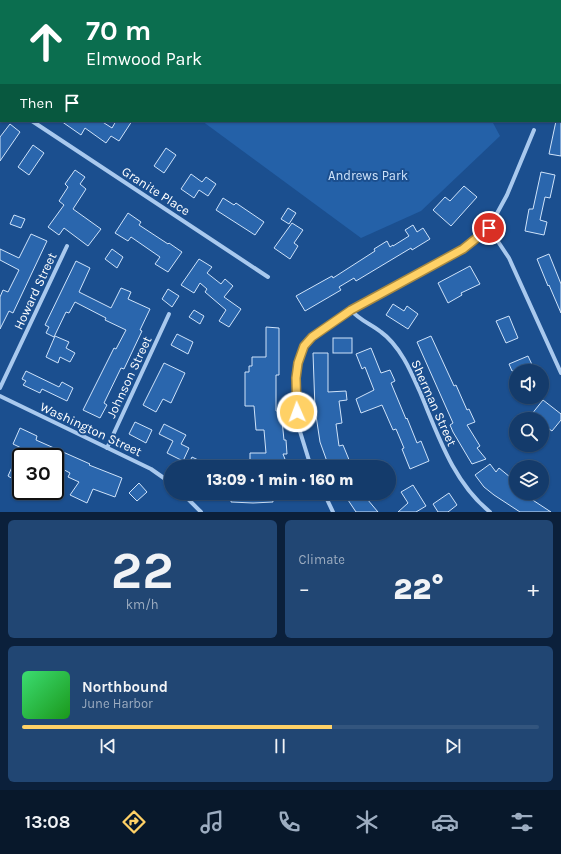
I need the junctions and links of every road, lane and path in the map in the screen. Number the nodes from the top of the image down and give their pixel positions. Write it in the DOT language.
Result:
graph roads {
  1 [pos="34,122"];
  2 [pos="534,130"];
  3 [pos="489,228"];
  4 [pos="67,246"];
  5 [pos="268,277"];
  6 [pos="351,310"];
  7 [pos="169,314"];
  8 [pos="561,373"];
  9 [pos="0,388"];
  10 [pos="0,396"];
  11 [pos="107,448"];
  12 [pos="309,460"];
  13 [pos="164,478"];
  14 [pos="189,500"];
  15 [pos="327,500"];
  16 [pos="201,512"];
  17 [pos="333,512"];
  18 [pos="490,512"];
  1 -- 5 [label="street, Granite Place"];
  2 -- 3 [label="street"];
  3 -- 6 [label="street"];
  3 -- 8 [label="street"];
  4 -- 9 [label="street, Howard Street"];
  6 -- 12 [label="street"];
  6 -- 18 [label="street, Sherman Street"];
  7 -- 11 [label="street, Johnson Street"];
  10 -- 11 [label="street, Washington Street"];
  11 -- 13 [label="street, Washington Street"];
  14 -- 16 [label="street"];
  15 -- 17 [label="street"];
}
